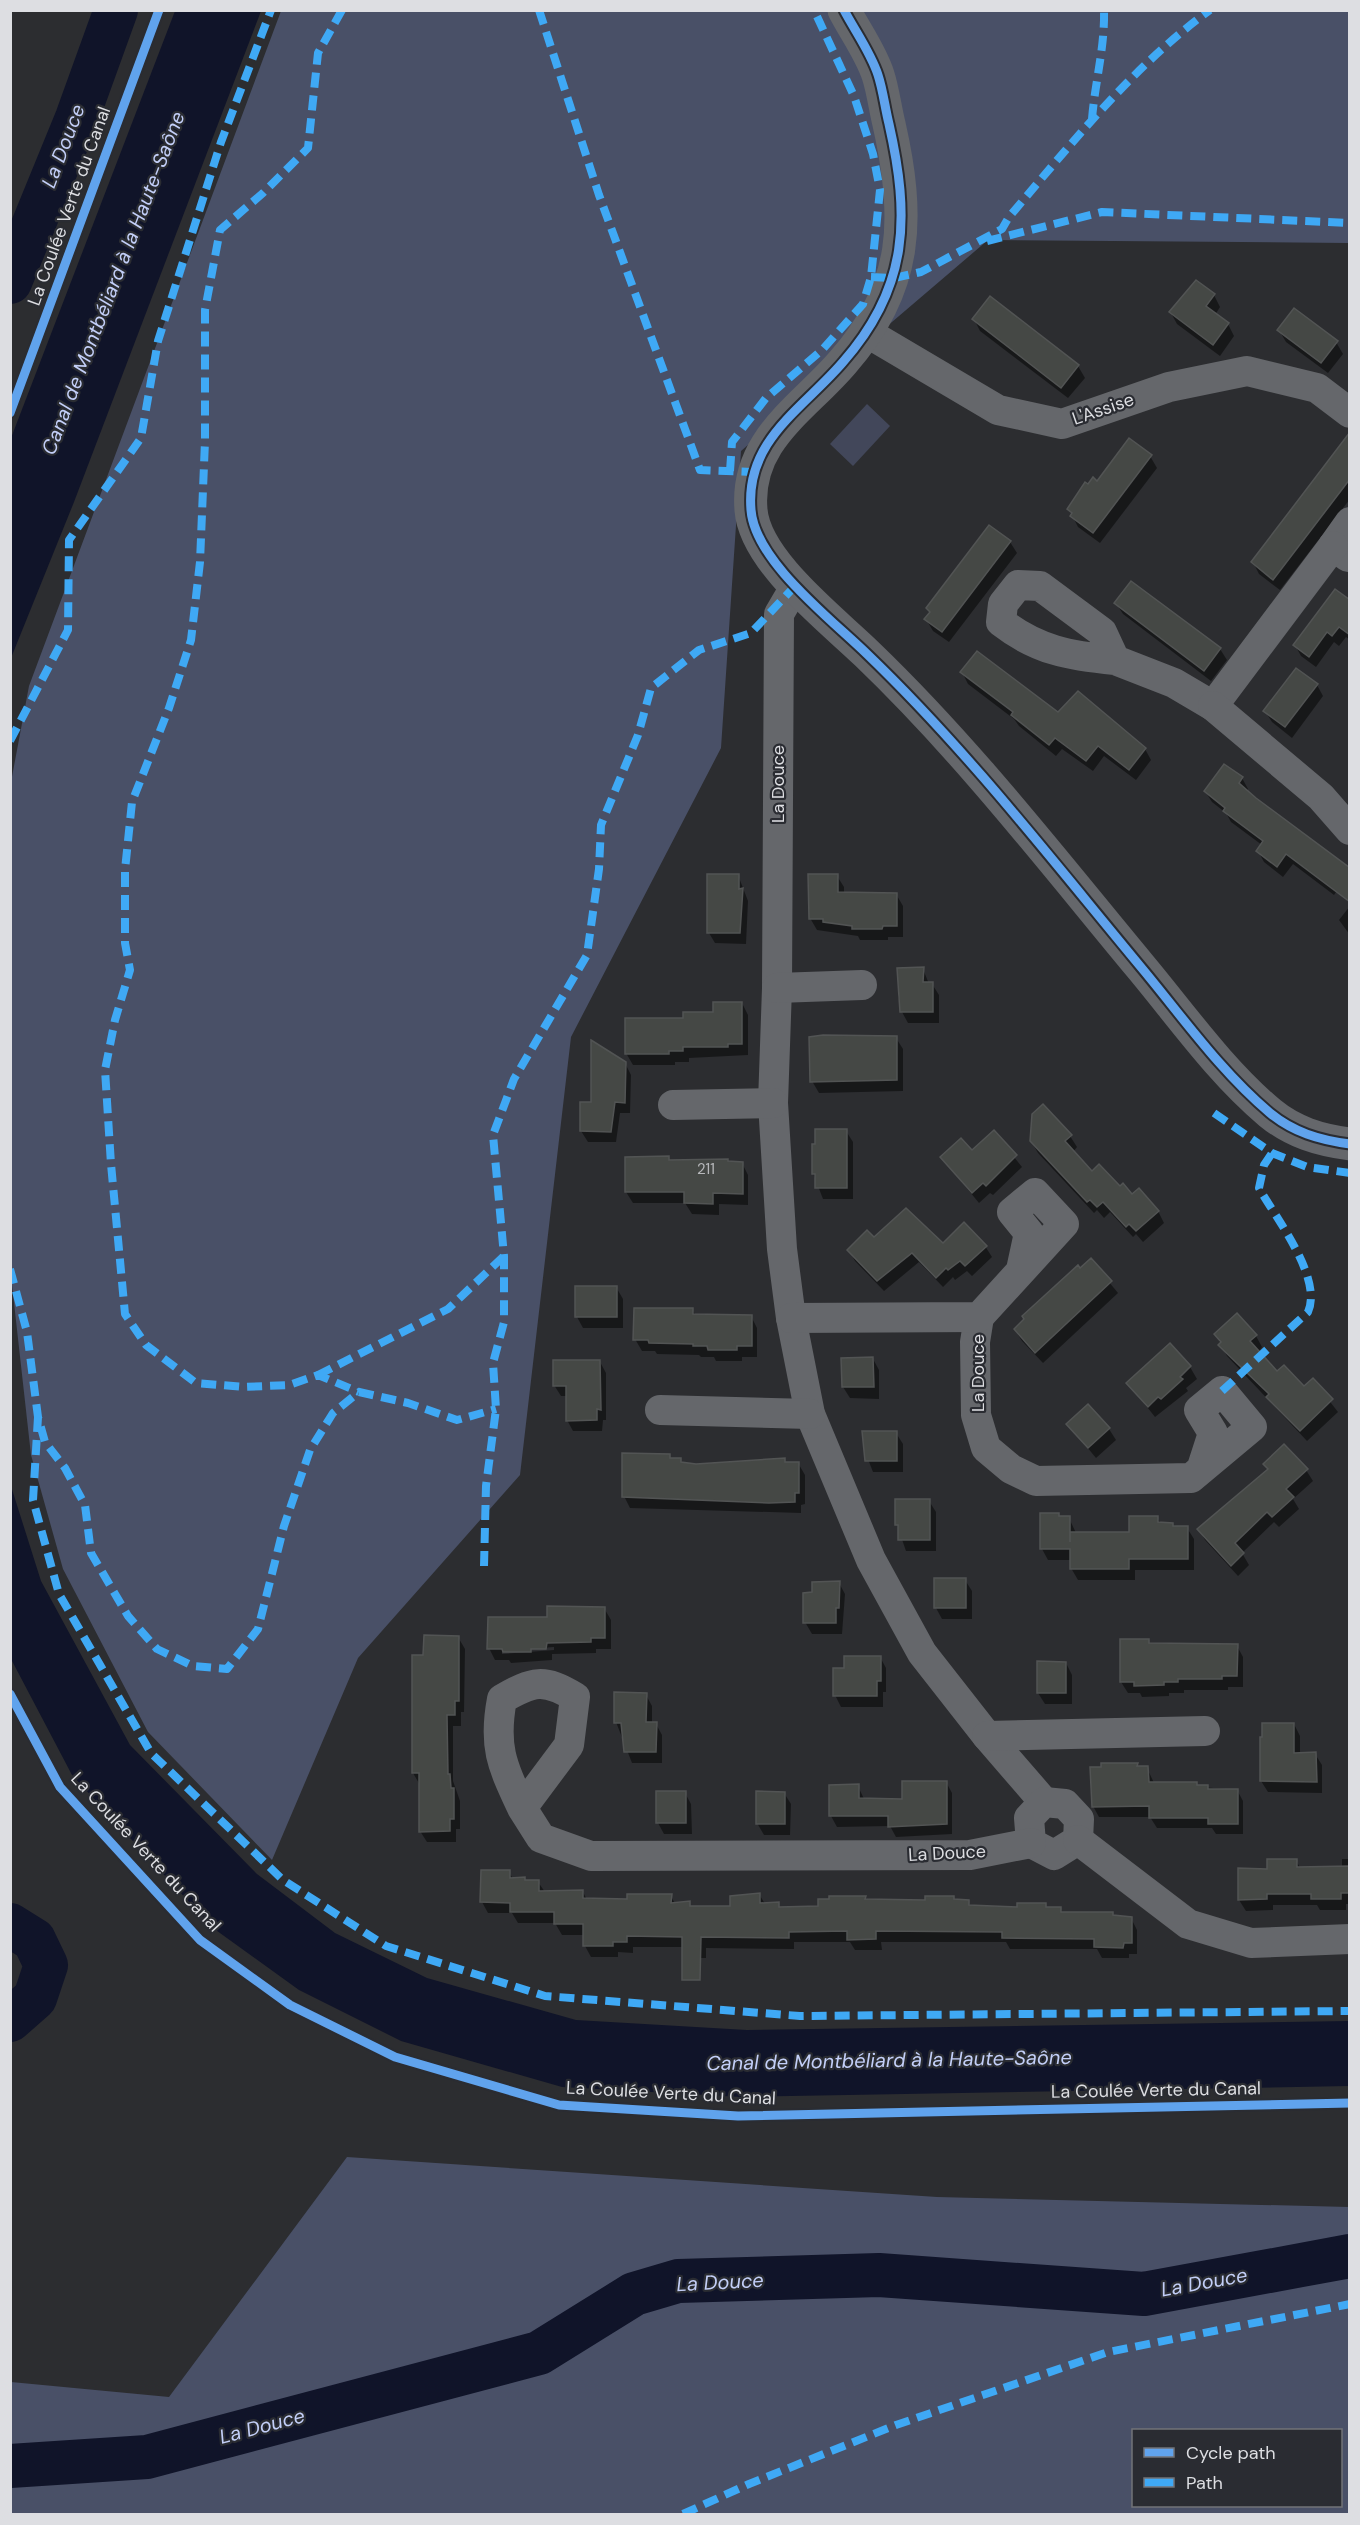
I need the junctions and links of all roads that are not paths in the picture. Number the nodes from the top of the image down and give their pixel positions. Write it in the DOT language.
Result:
graph roads {
  1 [pos="844,10"];
  2 [pos="867,332"];
  3 [pos="1350,413"];
  4 [pos="1344,542"];
  5 [pos="796,585"];
  6 [pos="1115,660"];
  7 [pos="1213,705"];
  8 [pos="1350,830"];
  9 [pos="862,985"];
  10 [pos="777,988"];
  11 [pos="773,1103"];
  12 [pos="673,1105"];
  13 [pos="1350,1144"];
  14 [pos="1021,1270"];
  15 [pos="979,1317"];
  16 [pos="791,1318"];
  17 [pos="660,1410"];
  18 [pos="810,1414"];
  19 [pos="1202,1467"];
  20 [pos="1205,1731"];
  21 [pos="987,1736"];
  22 [pos="1044,1802"];
  23 [pos="522,1808"];
  24 [pos="1078,1840"];
  25 [pos="1031,1843"];
  26 [pos="1350,1938"];
  1 -- 2 [label="street"];
  2 -- 3 [label="street, L'Assise"];
  2 -- 5 [label="street"];
  4 -- 7 [label="street"];
  5 -- 10 [label="street, La Douce"];
  5 -- 13 [label="street"];
  6 -- 7 [label="street"];
  7 -- 8 [label="street"];
  9 -- 10 [label="street"];
  10 -- 11 [label="street, La Douce"];
  11 -- 12 [label="street"];
  11 -- 16 [label="street, La Douce"];
  14 -- 15 [label="street, La Douce"];
  15 -- 16 [label="street, La Douce"];
  15 -- 19 [label="street, La Douce"];
  16 -- 18 [label="street, La Douce"];
  17 -- 18 [label="street"];
  18 -- 21 [label="street, La Douce"];
  20 -- 21 [label="street"];
  21 -- 22 [label="street, La Douce"];
  22 -- 24 [label="street"];
  22 -- 25 [label="street"];
  23 -- 25 [label="street, La Douce"];
  24 -- 25 [label="street"];
  24 -- 26 [label="street"];
}
